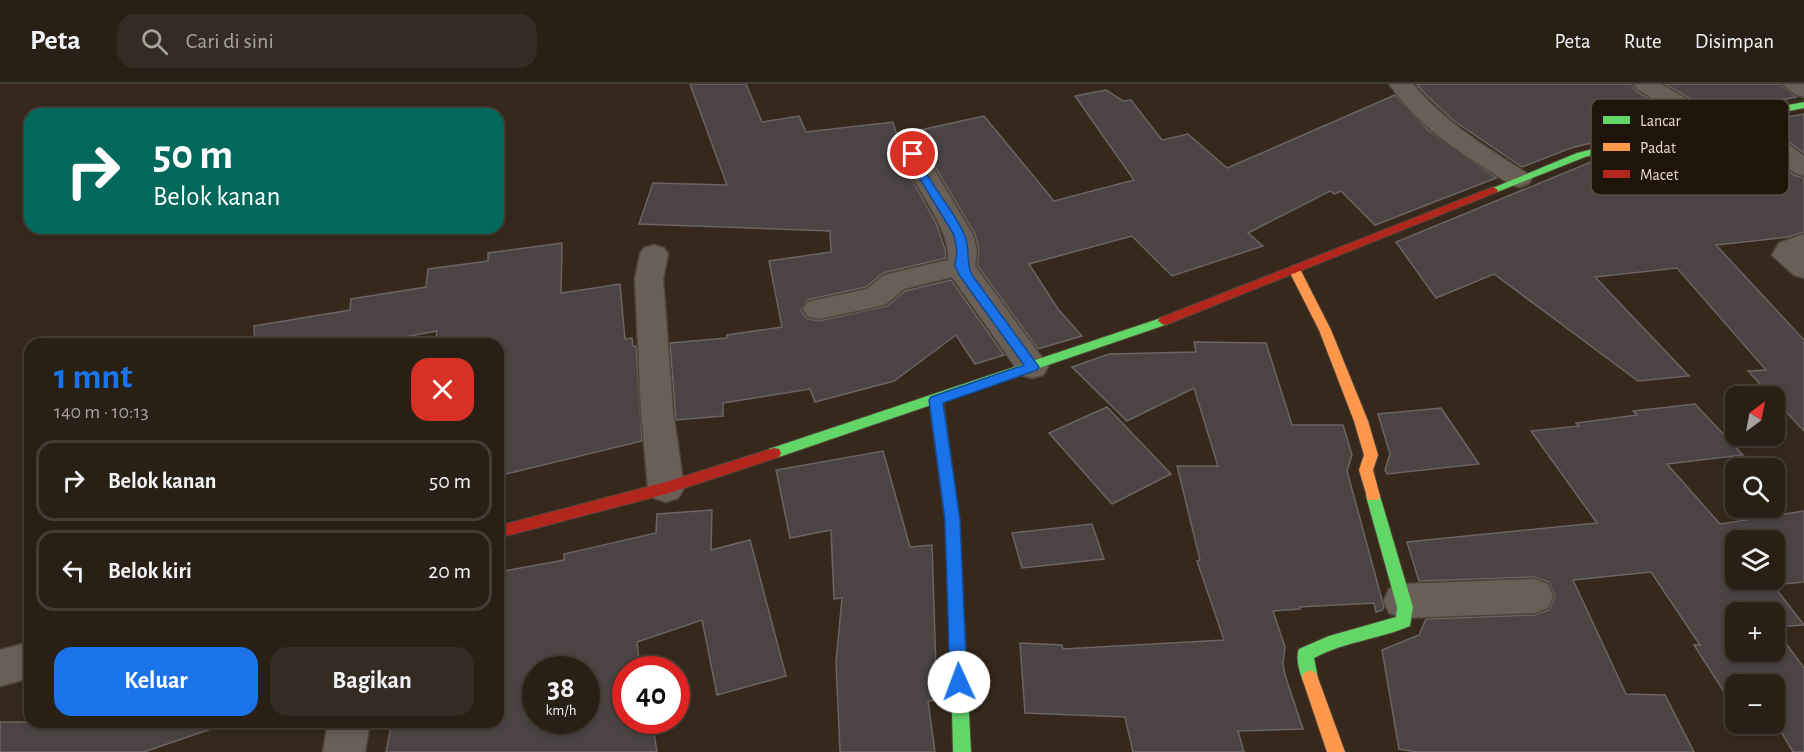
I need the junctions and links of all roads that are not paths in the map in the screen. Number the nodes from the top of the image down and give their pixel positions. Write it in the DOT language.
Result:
graph roads {
  1 [pos="1401,84"];
  2 [pos="1645,84"];
  3 [pos="1794,84"];
  4 [pos="1804,90"];
  5 [pos="1670,99"];
  6 [pos="1804,105"];
  7 [pos="1789,108"];
  8 [pos="1591,153"];
  9 [pos="913,154"];
  10 [pos="1789,157"];
  11 [pos="1804,168"];
  12 [pos="1519,179"];
  13 [pos="1804,243"];
  14 [pos="654,254"];
  15 [pos="961,266"];
  16 [pos="1294,269"];
  17 [pos="1804,269"];
  18 [pos="818,309"];
  19 [pos="1032,367"];
  20 [pos="936,400"];
  21 [pos="666,488"];
  22 [pos="504,530"];
  23 [pos="1534,596"];
  24 [pos="1403,602"];
  25 [pos="24,662"];
  26 [pos="0,668"];
  27 [pos="348,728"];
  28 [pos="344,752"];
  29 [pos="962,752"];
  30 [pos="1336,752"];
  1 -- 12 [label="street"];
  2 -- 5 [label="street"];
  3 -- 4 [label="street"];
  6 -- 7 [label="street"];
  8 -- 12 [label="street"];
  9 -- 15 [label="street"];
  10 -- 11 [label="street"];
  12 -- 16 [label="street"];
  13 -- 17 [label="street"];
  14 -- 21 [label="street"];
  15 -- 18 [label="street"];
  15 -- 19 [label="street"];
  16 -- 19 [label="street"];
  16 -- 24 [label="street"];
  19 -- 20 [label="street"];
  20 -- 21 [label="street"];
  20 -- 29 [label="street"];
  21 -- 22 [label="street"];
  23 -- 24 [label="street"];
  24 -- 30 [label="street"];
  25 -- 26 [label="street"];
  27 -- 28 [label="street"];
}
